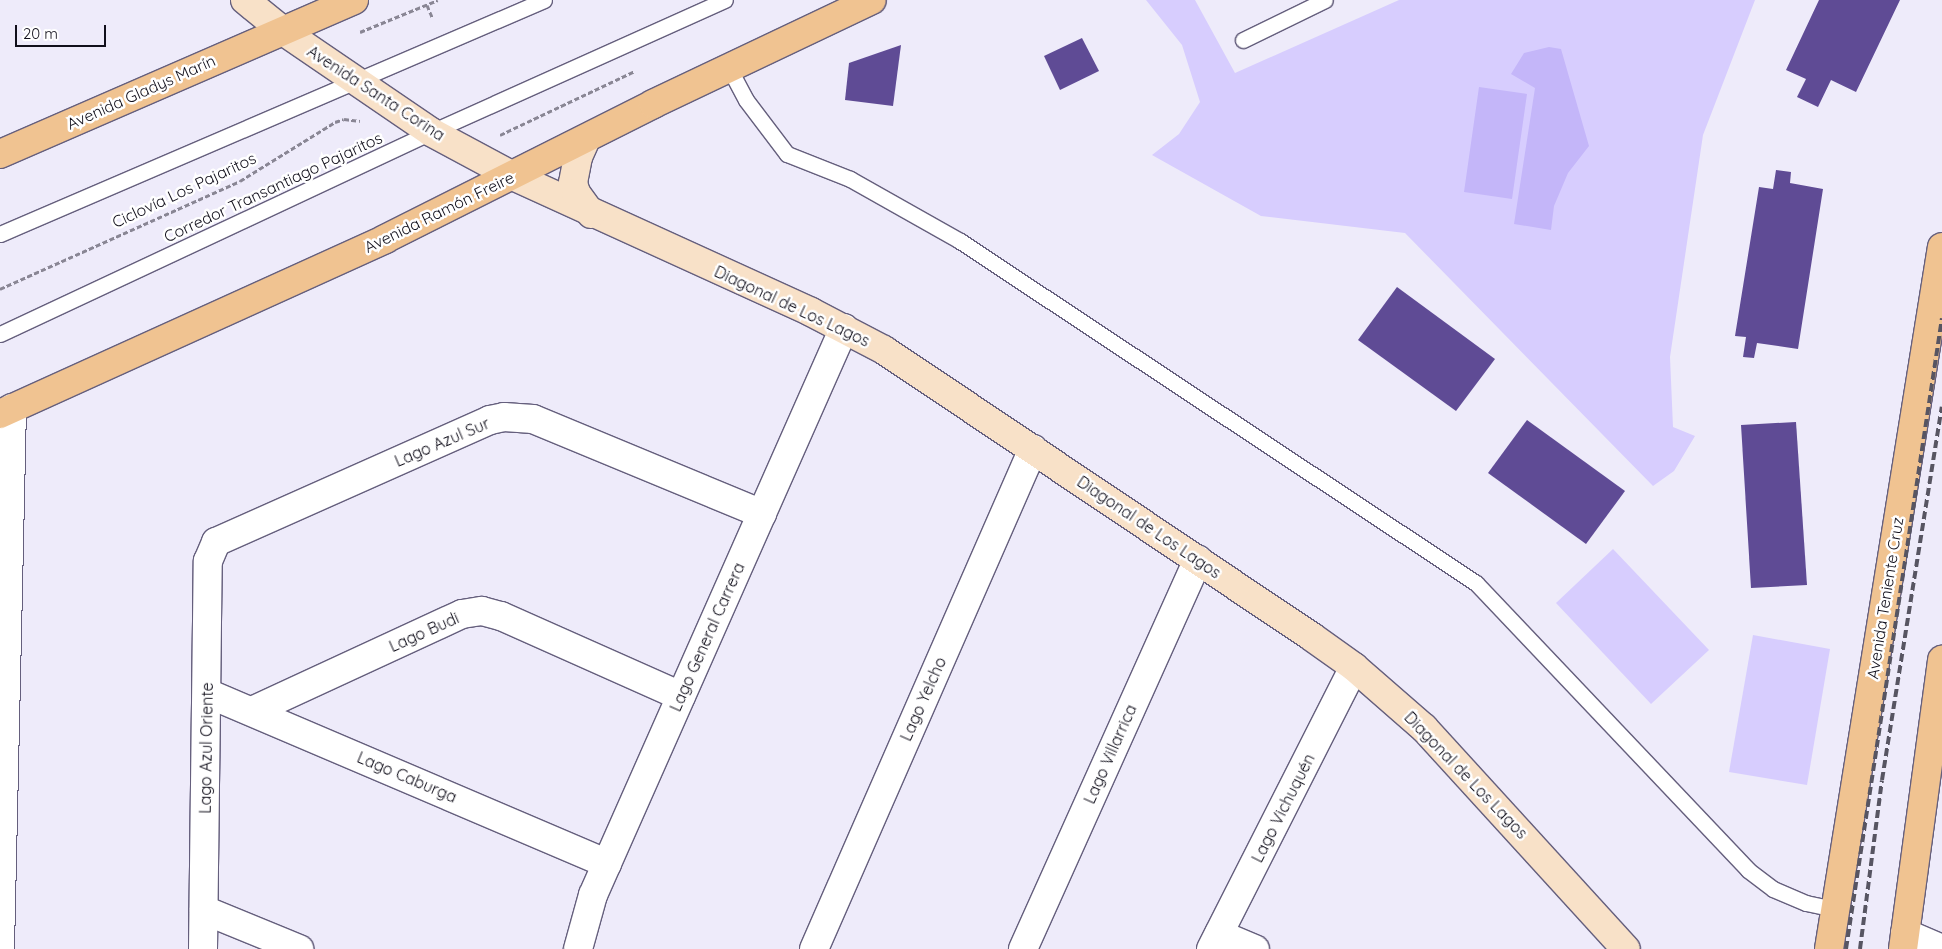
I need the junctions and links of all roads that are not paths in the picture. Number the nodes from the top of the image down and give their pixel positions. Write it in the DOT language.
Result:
graph roads {
  1 [pos="245,0"];
  2 [pos="354,0"];
  3 [pos="544,0"];
  4 [pos="725,0"];
  5 [pos="872,0"];
  6 [pos="1325,0"];
  7 [pos="283,31"];
  8 [pos="1243,40"];
  9 [pos="729,68"];
  10 [pos="353,80"];
  11 [pos="431,132"];
  12 [pos="586,139"];
  13 [pos="0,154"];
  14 [pos="512,176"];
  15 [pos="591,214"];
  16 [pos="0,234"];
  17 [pos="1942,248"];
  18 [pos="844,328"];
  19 [pos="0,334"];
  20 [pos="6,411"];
  21 [pos="1032,449"];
  22 [pos="762,514"];
  23 [pos="212,547"];
  24 [pos="1198,560"];
  25 [pos="1942,660"];
  26 [pos="1354,667"];
  27 [pos="206,693"];
  28 [pos="681,696"];
  29 [pos="252,712"];
  30 [pos="1938,712"];
  31 [pos="607,864"];
  32 [pos="1834,909"];
  33 [pos="204,910"];
  34 [pos="1215,941"];
  35 [pos="1904,941"];
  36 [pos="0,949"];
  37 [pos="203,949"];
  38 [pos="299,949"];
  39 [pos="578,949"];
  40 [pos="814,949"];
  41 [pos="1022,949"];
  42 [pos="1255,949"];
  43 [pos="1626,949"];
  44 [pos="1829,949"];
  45 [pos="1942,949"];
  1 -- 7 [label="main road, Avenida Santa Corina"];
  2 -- 7 [label="main road, Avenida Gladys Marín"];
  3 -- 10 [label="lane"];
  4 -- 11 [label="lane, Corredor Transantiago Pajaritos"];
  5 -- 9 [label="main road, Avenida Ramón Freire"];
  6 -- 8 [label="lane"];
  7 -- 10 [label="main road, Avenida Santa Corina"];
  7 -- 13 [label="main road, Avenida Gladys Marín"];
  9 -- 12 [label="main road, Avenida Ramón Freire"];
  9 -- 32 [label="lane"];
  10 -- 11 [label="main road, Avenida Santa Corina"];
  10 -- 16 [label="lane"];
  11 -- 14 [label="main road, Avenida Santa Corina"];
  11 -- 19 [label="lane, Corredor Transantiago Pajaritos"];
  12 -- 14 [label="main road, Avenida Ramón Freire"];
  12 -- 15 [label="main road"];
  14 -- 15 [label="main road, Diagonal de Los Lagos"];
  14 -- 20 [label="main road, Avenida Ramón Freire"];
  15 -- 18 [label="main road, Diagonal de Los Lagos"];
  17 -- 32 [label="main road, Avenida Teniente Cruz"];
  18 -- 21 [label="main road, Diagonal de Los Lagos"];
  18 -- 22 [label="street, Lago General Carrera"];
  20 -- 36 [label="street"];
  21 -- 24 [label="main road, Diagonal de Los Lagos"];
  21 -- 40 [label="street, Lago Yelcho"];
  22 -- 23 [label="street, Lago Azul Sur"];
  22 -- 28 [label="street, Lago General Carrera"];
  23 -- 27 [label="street, Lago Azul Oriente"];
  24 -- 26 [label="main road, Diagonal de Los Lagos"];
  24 -- 41 [label="street, Lago Villarrica"];
  25 -- 30 [label="main road"];
  26 -- 34 [label="street, Lago Vichuquén"];
  26 -- 43 [label="main road, Diagonal de Los Lagos"];
  27 -- 29 [label="street, Lago Caburga"];
  27 -- 33 [label="street, Lago Azul Oriente"];
  28 -- 29 [label="street, Lago Budi"];
  28 -- 31 [label="street, Lago General Carrera"];
  29 -- 31 [label="street, Lago Caburga"];
  30 -- 35 [label="main road"];
  31 -- 39 [label="street, Lago General Carrera"];
  32 -- 44 [label="main road, Avenida Teniente Cruz"];
  33 -- 37 [label="street, Lago Azul Oriente"];
  33 -- 38 [label="street"];
  34 -- 42 [label="street"];
  35 -- 45 [label="street"];
}
